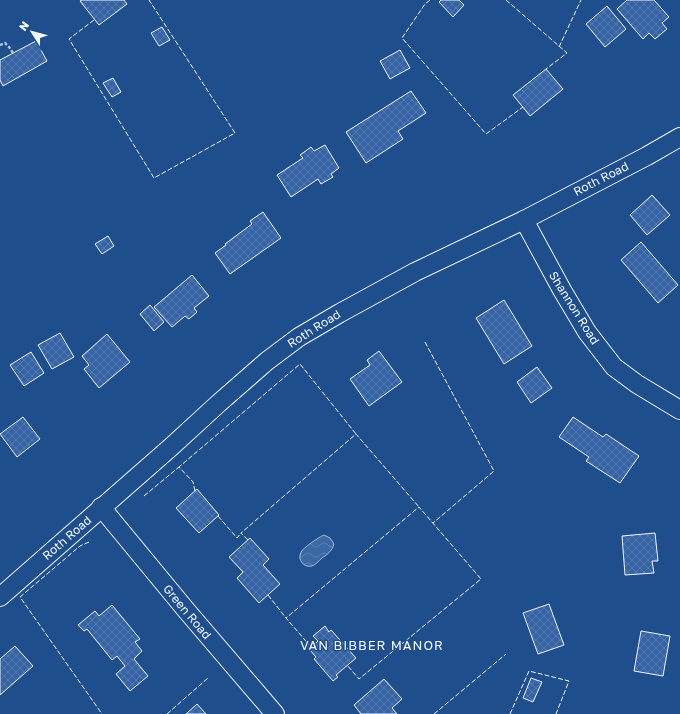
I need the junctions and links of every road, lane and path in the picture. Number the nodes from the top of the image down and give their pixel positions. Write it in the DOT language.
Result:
graph roads {
  1 [pos="0,45"];
  2 [pos="13,53"];
  3 [pos="680,137"];
  4 [pos="524,220"];
  5 [pos="680,410"];
  6 [pos="101,508"];
  7 [pos="0,597"];
  8 [pos="275,714"];
  1 -- 2 [label="path"];
  3 -- 4 [label="street, Roth Road"];
  4 -- 5 [label="street, Shannon Road"];
  4 -- 6 [label="street, Roth Road"];
  6 -- 7 [label="street, Roth Road"];
  6 -- 8 [label="street, Green Road"];
}
